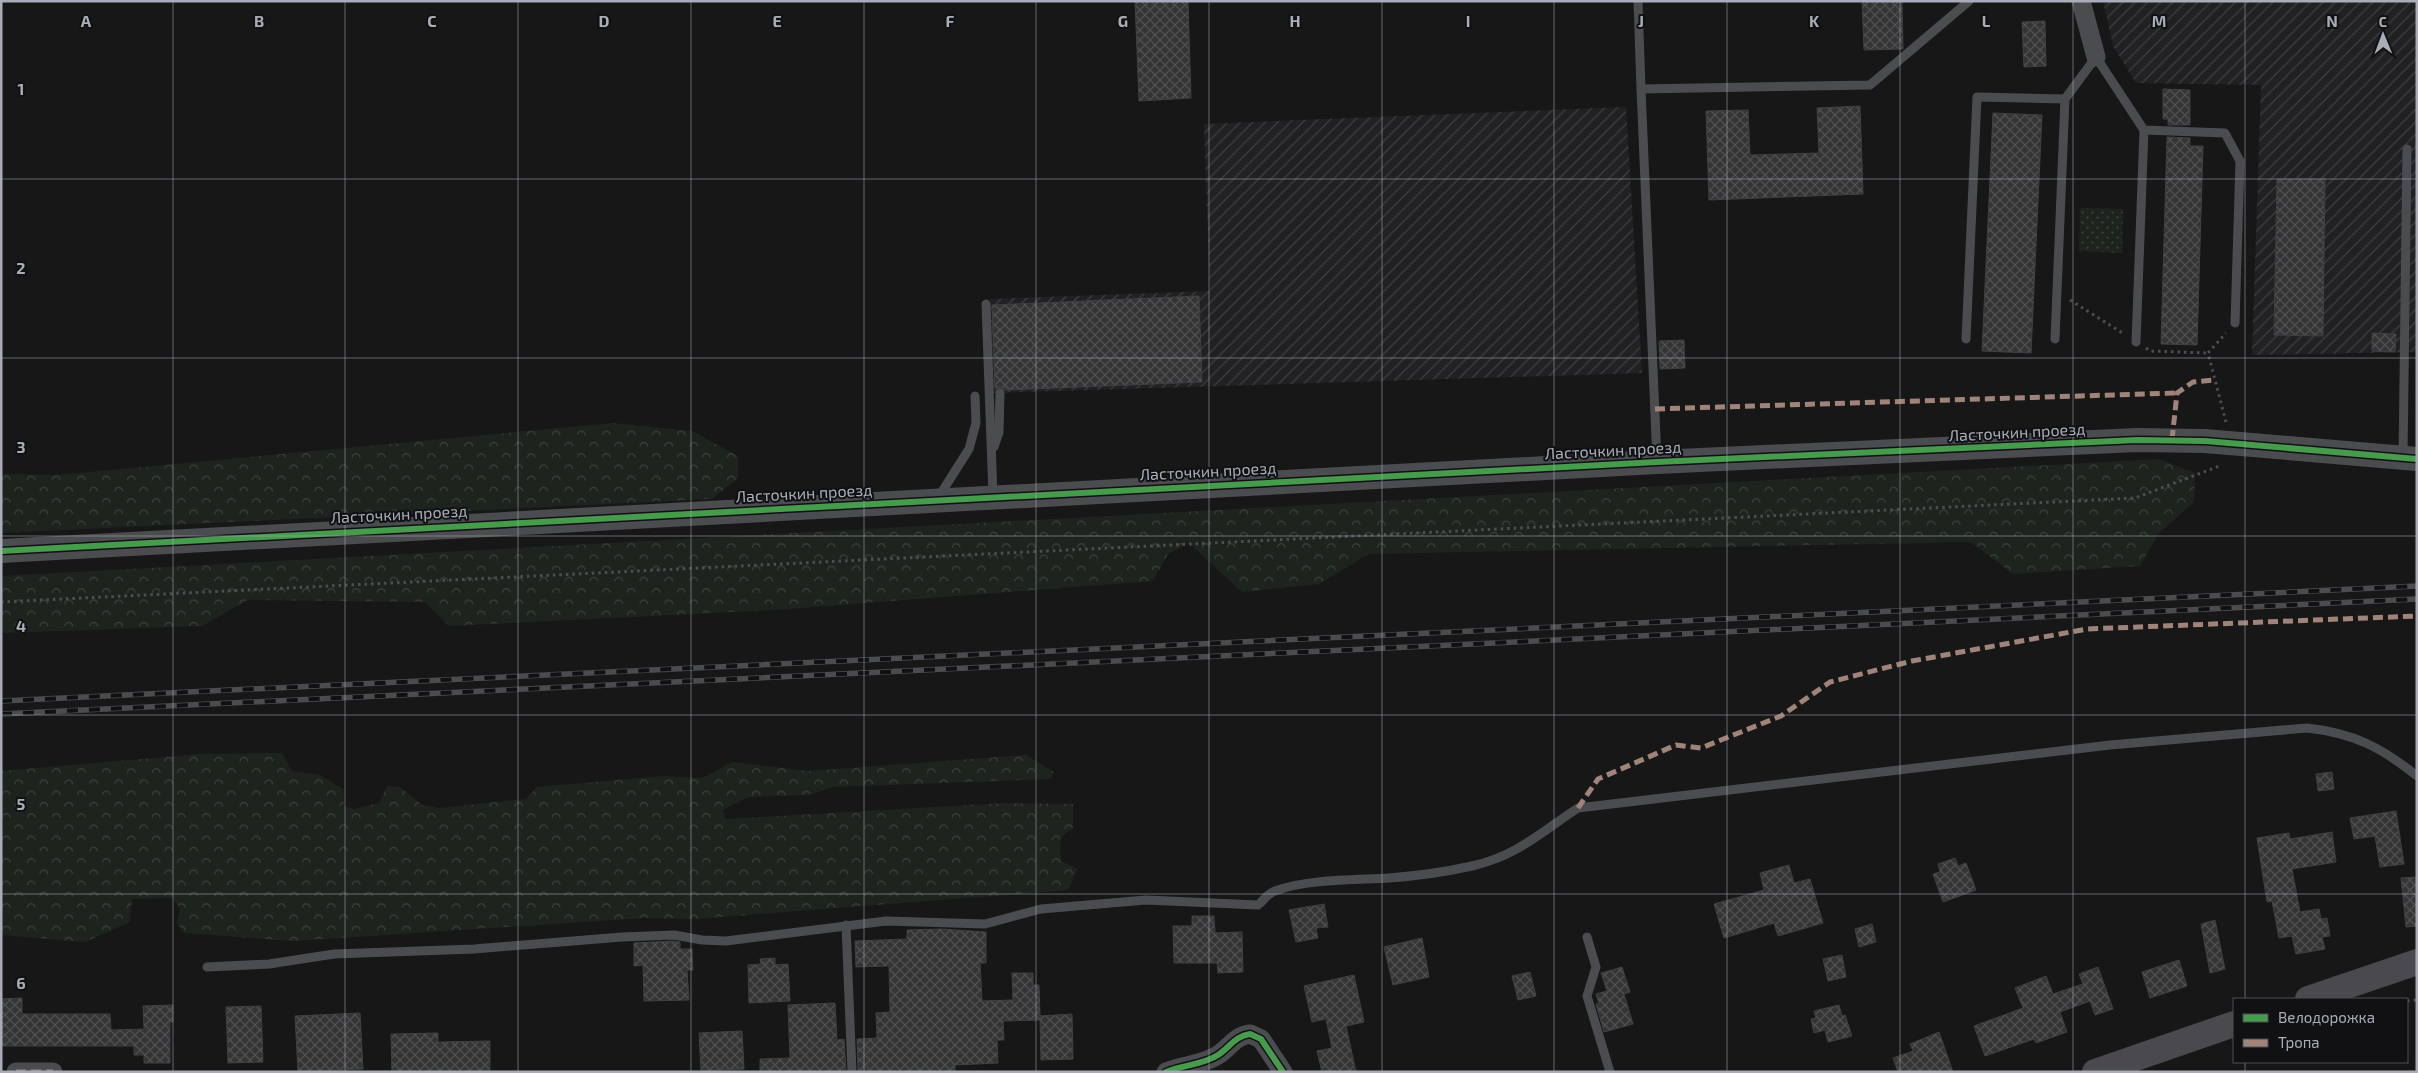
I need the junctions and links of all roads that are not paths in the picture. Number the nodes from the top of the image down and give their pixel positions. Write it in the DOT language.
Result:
graph roads {
  1 [pos="1638,1"];
  2 [pos="1969,1"];
  3 [pos="2081,1"];
  4 [pos="2096,57"];
  5 [pos="1641,89"];
  6 [pos="2065,100"];
  7 [pos="2144,130"];
  8 [pos="2407,149"];
  9 [pos="986,304"];
  10 [pos="2235,323"];
  11 [pos="1966,339"];
  12 [pos="2055,339"];
  13 [pos="2136,342"];
  14 [pos="1000,393"];
  15 [pos="975,396"];
  16 [pos="992,452"];
  17 [pos="2410,459"];
  18 [pos="1657,462"];
  19 [pos="994,496"];
  20 [pos="936,500"];
  21 [pos="1,551"];
  22 [pos="2417,776"];
  23 [pos="846,925"];
  24 [pos="1587,937"];
  25 [pos="2417,962"];
  26 [pos="208,967"];
  27 [pos="2311,998"];
  28 [pos="2233,1024"];
  29 [pos="16,1072"];
  30 [pos="54,1072"];
  31 [pos="852,1072"];
  32 [pos="1166,1072"];
  33 [pos="1283,1072"];
  34 [pos="1610,1072"];
  35 [pos="2095,1072"];
  1 -- 5 [label="lane"];
  2 -- 5 [label="lane"];
  3 -- 4 [label="street"];
  4 -- 6 [label="lane"];
  4 -- 7 [label="lane"];
  5 -- 18 [label="lane"];
  6 -- 11 [label="lane"];
  6 -- 12 [label="lane"];
  7 -- 10 [label="lane"];
  7 -- 13 [label="lane"];
  8 -- 17 [label="lane"];
  9 -- 16 [label="lane"];
  14 -- 16 [label="lane"];
  15 -- 20 [label="lane"];
  16 -- 19 [label="lane"];
  17 -- 18 [label="street, Ласточкин проезд"];
  18 -- 19 [label="street, Ласточкин проезд"];
  19 -- 20 [label="street, Ласточкин проезд"];
  20 -- 21 [label="street, Ласточкин проезд"];
  22 -- 23 [label="lane"];
  23 -- 26 [label="lane"];
  23 -- 31 [label="lane"];
  24 -- 34 [label="lane"];
  25 -- 27 [label="main road"];
  28 -- 35 [label="main road"];
  29 -- 30 [label="street"];
  32 -- 33 [label="street"];
}
